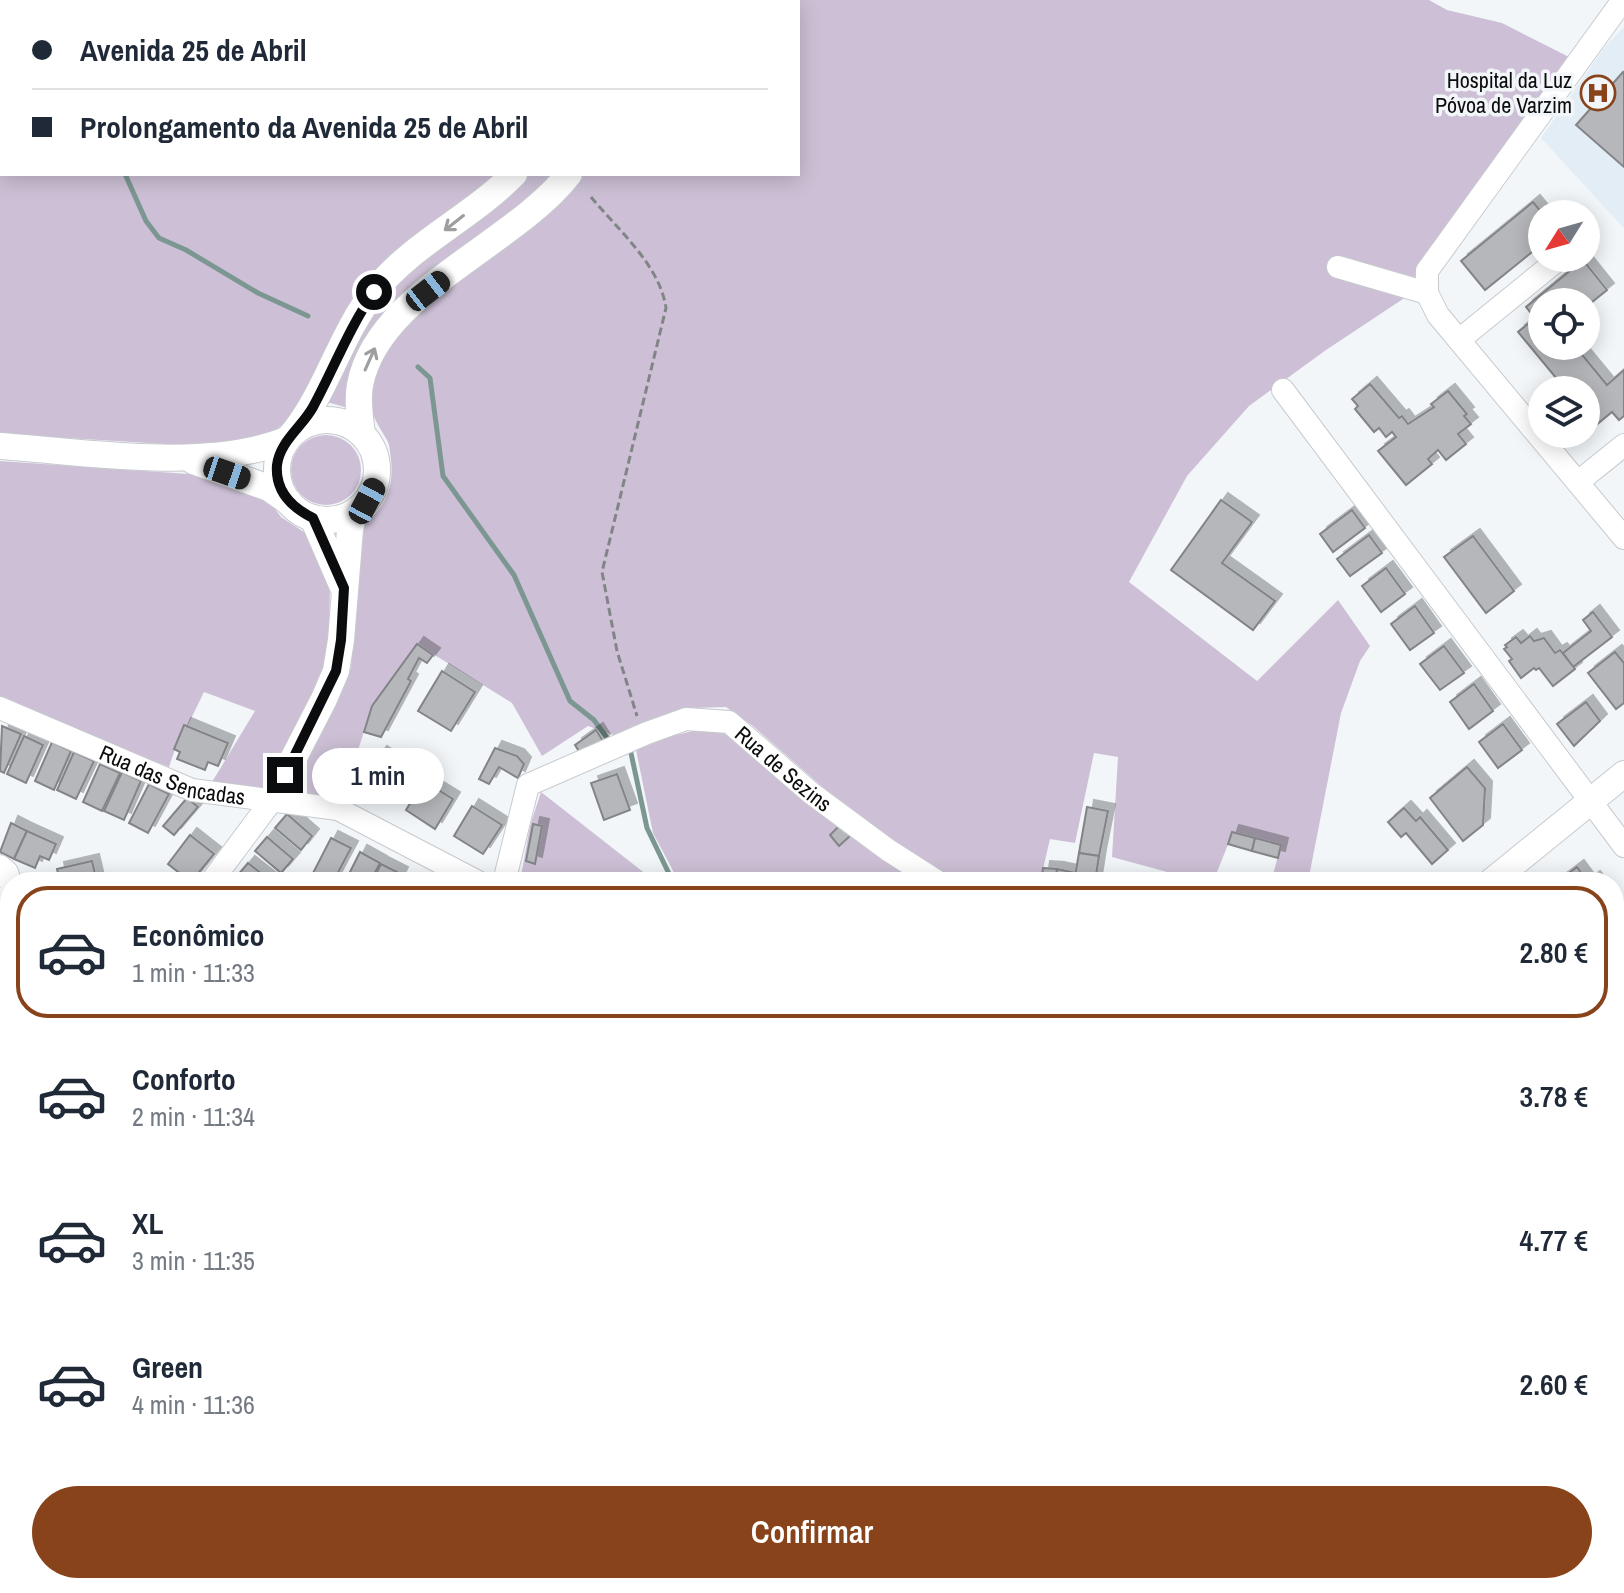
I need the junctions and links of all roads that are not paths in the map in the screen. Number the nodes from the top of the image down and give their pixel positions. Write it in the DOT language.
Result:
graph roads {
  1 [pos="1623,0"];
  2 [pos="512,176"];
  3 [pos="567,176"];
  4 [pos="1338,267"];
  5 [pos="1543,272"];
  6 [pos="1427,293"];
  7 [pos="1459,340"];
  8 [pos="1283,390"];
  9 [pos="362,434"];
  10 [pos="290,436"];
  11 [pos="1624,445"];
  12 [pos="0,446"];
  13 [pos="186,459"];
  14 [pos="1578,482"];
  15 [pos="289,502"];
  16 [pos="354,512"];
  17 [pos="313,518"];
  18 [pos="1624,538"];
  19 [pos="344,588"];
  20 [pos="0,708"];
  21 [pos="1624,774"];
  22 [pos="272,800"];
  23 [pos="1590,802"];
  24 [pos="1624,846"];
  25 [pos="218,872"];
  26 [pos="459,872"];
  27 [pos="506,872"];
  28 [pos="922,872"];
  29 [pos="1503,872"];
  1 -- 6 [label="street"];
  2 -- 10 [label="main road, one-way"];
  9 -- 3 [label="main road, one-way"];
  4 -- 6 [label="street"];
  5 -- 7 [label="street"];
  6 -- 7 [label="street"];
  7 -- 14 [label="street"];
  8 -- 23 [label="street"];
  9 -- 10 [label="main road"];
  9 -- 16 [label="main road"];
  10 -- 13 [label="main road"];
  10 -- 15 [label="main road"];
  11 -- 14 [label="street"];
  12 -- 13 [label="main road"];
  13 -- 15 [label="main road"];
  14 -- 18 [label="street"];
  15 -- 17 [label="main road"];
  16 -- 17 [label="main road"];
  16 -- 19 [label="main road"];
  17 -- 19 [label="main road"];
  19 -- 22 [label="main road"];
  20 -- 22 [label="street, Rua das Sencadas"];
  21 -- 23 [label="main road"];
  22 -- 25 [label="street"];
  22 -- 26 [label="street, Rua das Sencadas"];
  23 -- 24 [label="street"];
  23 -- 29 [label="main road"];
  27 -- 28 [label="street, Rua de Sezins"];
}
